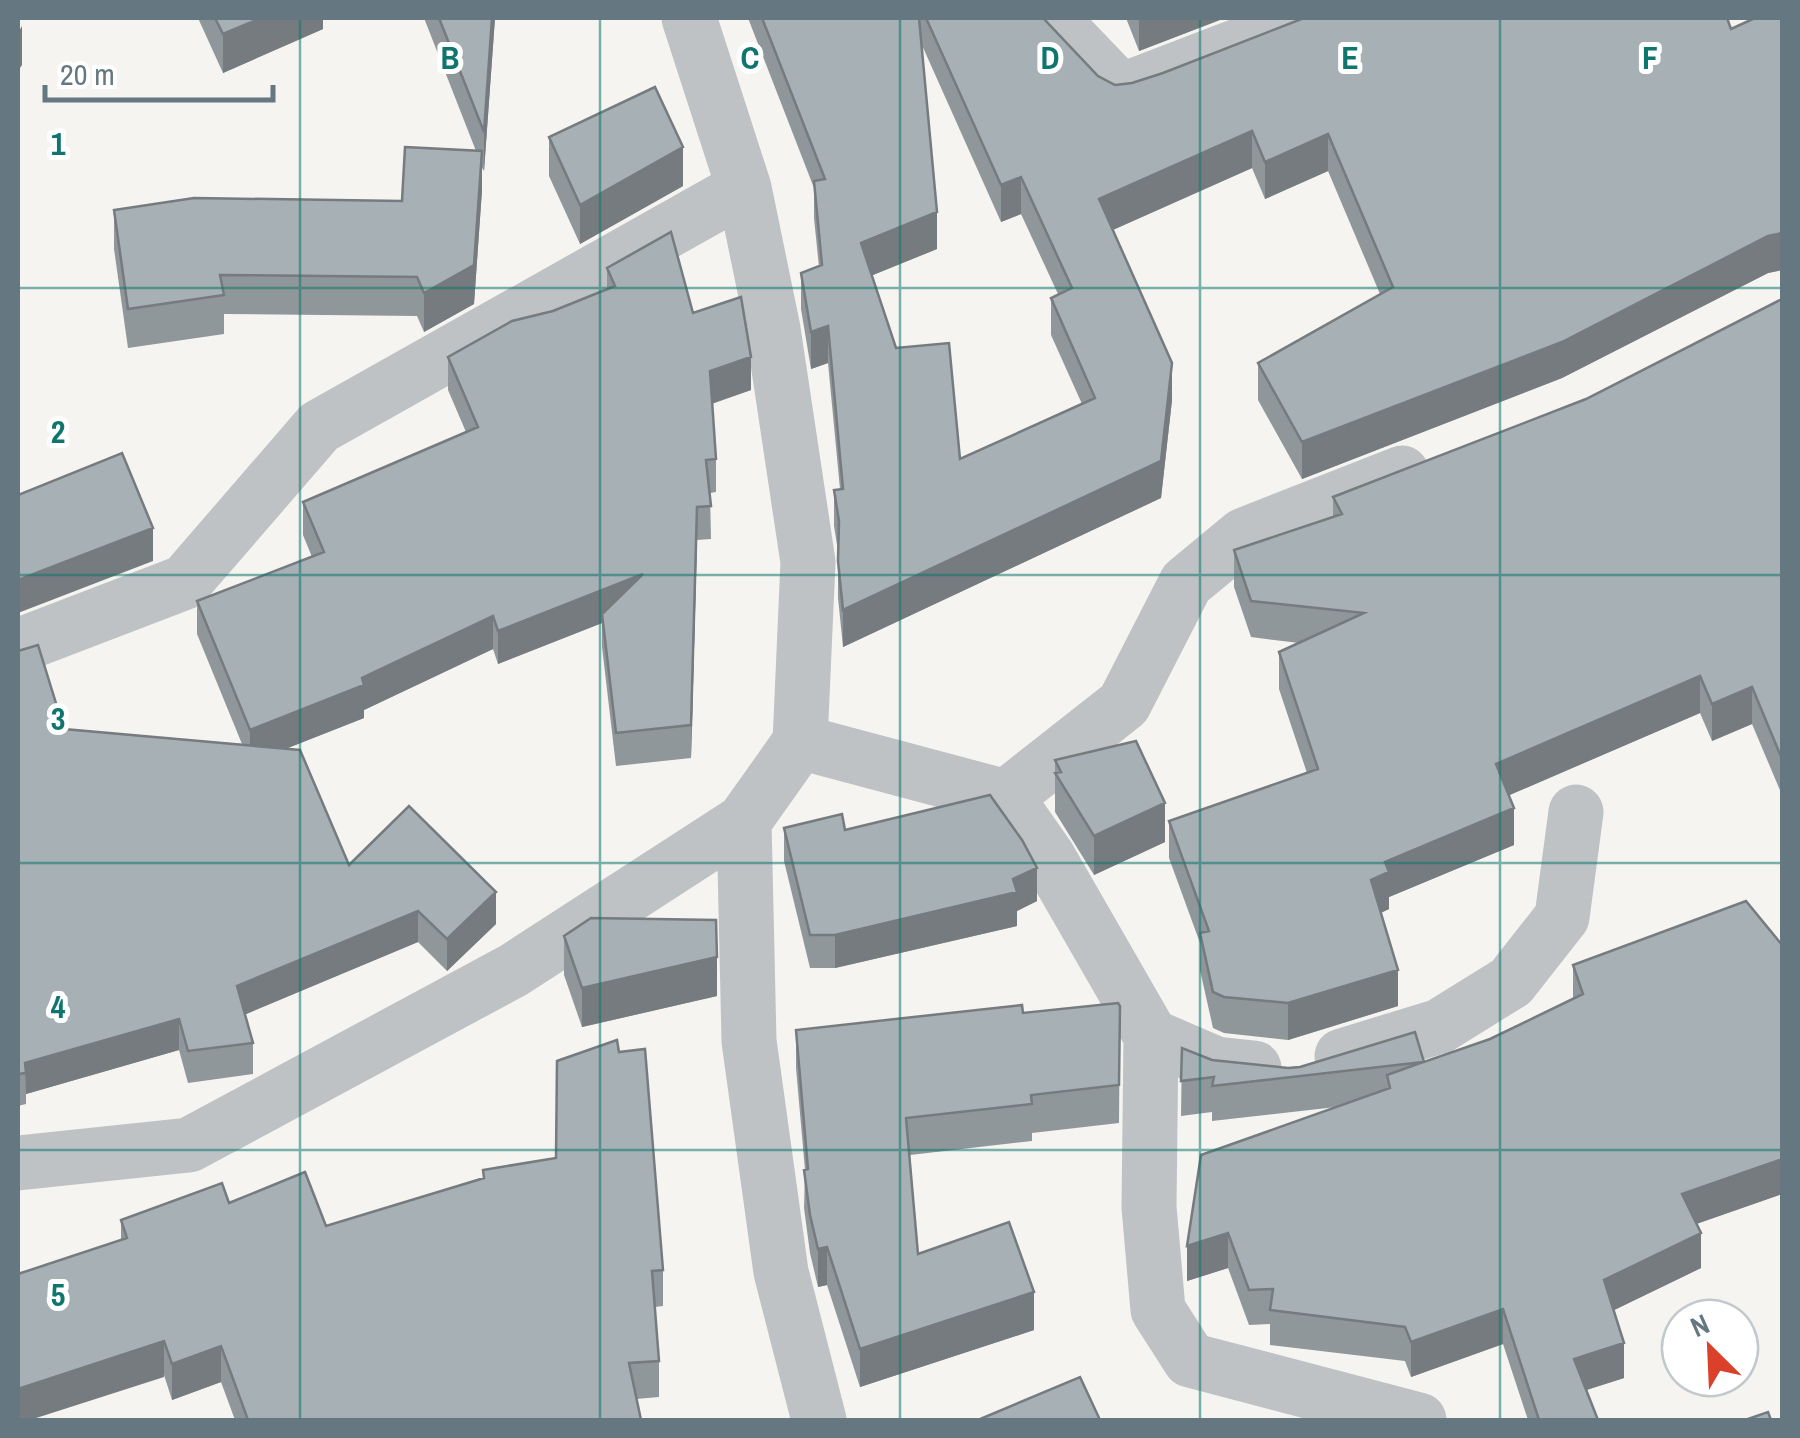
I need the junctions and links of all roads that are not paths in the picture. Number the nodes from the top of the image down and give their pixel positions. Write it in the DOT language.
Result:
graph roads {
  1 [pos="689,18"];
  2 [pos="1050,18"];
  3 [pos="1311,18"];
  4 [pos="744,188"];
  5 [pos="1446,456"];
  6 [pos="18,646"];
  7 [pos="800,742"];
  8 [pos="1006,797"];
  9 [pos="1576,812"];
  10 [pos="744,821"];
  11 [pos="1151,1036"];
  12 [pos="18,1164"];
  13 [pos="819,1420"];
  14 [pos="1419,1420"];
  1 -- 4 [label="street"];
  2 -- 3 [label="street"];
  4 -- 6 [label="street"];
  4 -- 7 [label="street"];
  5 -- 8 [label="street"];
  7 -- 8 [label="street"];
  7 -- 10 [label="street"];
  8 -- 11 [label="street"];
  9 -- 11 [label="street"];
  10 -- 12 [label="street"];
  10 -- 13 [label="street"];
  11 -- 14 [label="street"];
}
